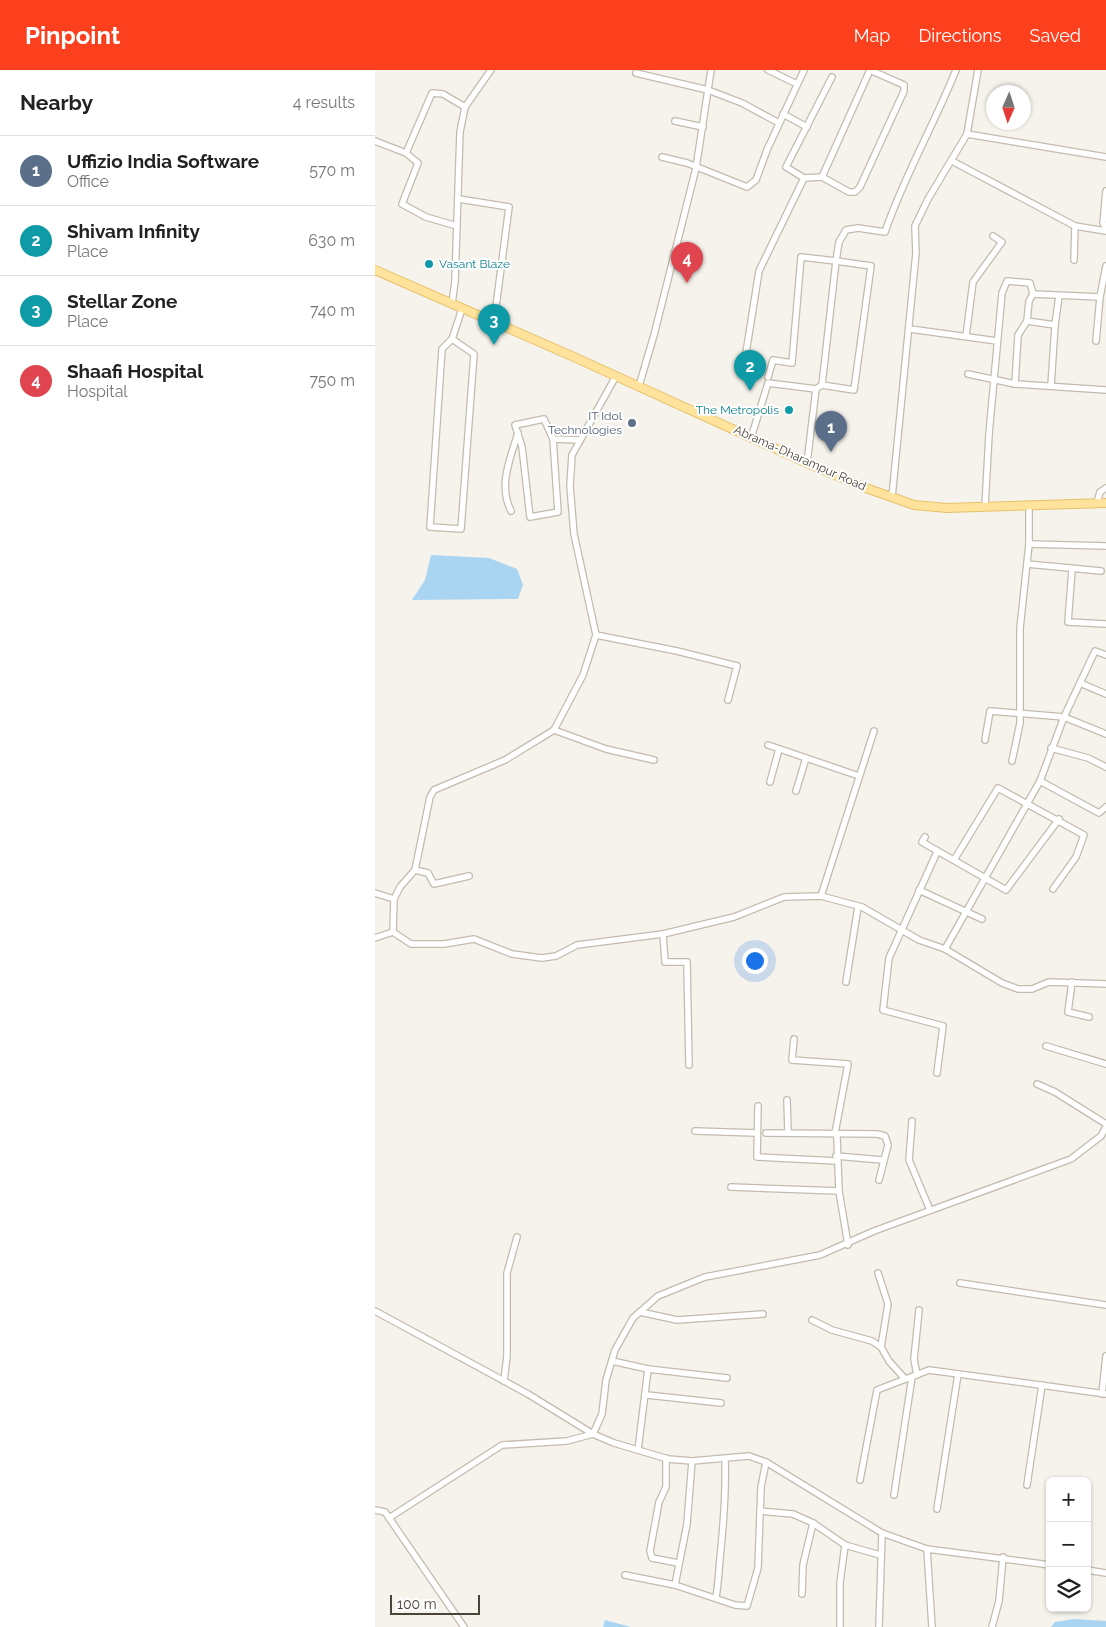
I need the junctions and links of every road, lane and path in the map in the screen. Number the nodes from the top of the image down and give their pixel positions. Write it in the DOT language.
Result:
graph roads {
  1 [pos="491,70"];
  2 [pos="711,70"];
  3 [pos="768,70"];
  4 [pos="804,70"];
  5 [pos="870,70"];
  6 [pos="956,70"];
  7 [pos="978,70"];
  8 [pos="635,73"];
  9 [pos="832,77"];
  10 [pos="797,84"];
  11 [pos="708,90"];
  12 [pos="465,106"];
  13 [pos="783,114"];
  14 [pos="675,121"];
  15 [pos="779,124"];
  16 [pos="703,127"];
  17 [pos="807,127"];
  18 [pos="967,134"];
  19 [pos="375,141"];
  20 [pos="406,153"];
  21 [pos="663,157"];
  22 [pos="1106,157"];
  23 [pos="952,161"];
  24 [pos="696,168"];
  25 [pos="822,177"];
  26 [pos="805,178"];
  27 [pos="1106,191"];
  28 [pos="459,199"];
  29 [pos="457,226"];
  30 [pos="1075,226"];
  31 [pos="1106,230"];
  32 [pos="993,236"];
  33 [pos="1075,260"];
  34 [pos="837,261"];
  35 [pos="1106,266"];
  36 [pos="375,270"];
  37 [pos="1033,294"];
  38 [pos="1059,296"];
  39 [pos="1100,297"];
  40 [pos="451,304"];
  41 [pos="462,308"];
  42 [pos="1027,321"];
  43 [pos="494,322"];
  44 [pos="1055,325"];
  45 [pos="910,329"];
  46 [pos="966,336"];
  47 [pos="452,339"];
  48 [pos="1096,341"];
  49 [pos="997,342"];
  50 [pos="746,353"];
  51 [pos="968,374"];
  52 [pos="616,376"];
  53 [pos="768,377"];
  54 [pos="995,380"];
  55 [pos="1015,384"];
  56 [pos="822,385"];
  57 [pos="639,386"];
  58 [pos="1051,386"];
  59 [pos="816,389"];
  60 [pos="1106,390"];
  61 [pos="518,434"];
  62 [pos="553,438"];
  63 [pos="751,438"];
  64 [pos="580,440"];
  65 [pos="807,463"];
  66 [pos="1106,488"];
  67 [pos="893,497"];
  68 [pos="1097,503"];
  69 [pos="1106,503"];
  70 [pos="1029,506"];
  71 [pos="985,507"];
  72 [pos="511,511"];
  73 [pos="1029,544"];
  74 [pos="1106,546"];
  75 [pos="1027,564"];
  76 [pos="1072,570"];
  77 [pos="1101,570"];
  78 [pos="1106,624"];
  79 [pos="597,635"];
  80 [pos="1106,655"];
  81 [pos="1080,683"];
  82 [pos="1106,694"];
  83 [pos="728,700"];
  84 [pos="1019,713"];
  85 [pos="1064,718"];
  86 [pos="553,730"];
  87 [pos="874,731"];
  88 [pos="1106,734"];
  89 [pos="985,740"];
  90 [pos="768,745"];
  91 [pos="1051,748"];
  92 [pos="779,749"];
  93 [pos="806,758"];
  94 [pos="654,760"];
  95 [pos="1012,761"];
  96 [pos="1106,767"];
  97 [pos="859,776"];
  98 [pos="1040,781"];
  99 [pos="770,782"];
  100 [pos="796,791"];
  101 [pos="1026,802"];
  102 [pos="1106,807"];
  103 [pos="1059,819"];
  104 [pos="925,836"];
  105 [pos="937,852"];
  106 [pos="954,860"];
  107 [pos="415,870"];
  108 [pos="469,876"];
  109 [pos="986,878"];
  110 [pos="1053,889"];
  111 [pos="919,890"];
  112 [pos="375,893"];
  113 [pos="821,896"];
  114 [pos="394,899"];
  115 [pos="858,907"];
  116 [pos="968,912"];
  117 [pos="982,919"];
  118 [pos="901,931"];
  119 [pos="393,932"];
  120 [pos="663,934"];
  121 [pos="375,938"];
  122 [pos="945,949"];
  123 [pos="846,982"];
  124 [pos="1072,982"];
  125 [pos="1106,984"];
  126 [pos="1089,1017"];
  127 [pos="794,1039"];
  128 [pos="1046,1046"];
  129 [pos="1106,1064"];
  130 [pos="689,1065"];
  131 [pos="937,1073"];
  132 [pos="1037,1084"];
  133 [pos="787,1100"];
  134 [pos="758,1106"];
  135 [pos="912,1121"];
  136 [pos="1106,1125"];
  137 [pos="695,1131"];
  138 [pos="788,1132"];
  139 [pos="757,1133"];
  140 [pos="766,1133"];
  141 [pos="835,1133"];
  142 [pos="837,1159"];
  143 [pos="882,1160"];
  144 [pos="879,1180"];
  145 [pos="731,1186"];
  146 [pos="839,1191"];
  147 [pos="930,1210"];
  148 [pos="517,1237"];
  149 [pos="847,1245"];
  150 [pos="878,1272"];
  151 [pos="959,1283"];
  152 [pos="1106,1305"];
  153 [pos="919,1310"];
  154 [pos="375,1311"];
  155 [pos="640,1312"];
  156 [pos="763,1314"];
  157 [pos="811,1320"];
  158 [pos="881,1347"];
  159 [pos="1106,1356"];
  160 [pos="612,1361"];
  161 [pos="649,1369"];
  162 [pos="958,1374"];
  163 [pos="914,1376"];
  164 [pos="727,1378"];
  165 [pos="905,1379"];
  166 [pos="504,1381"];
  167 [pos="1042,1385"];
  168 [pos="1104,1394"];
  169 [pos="647,1395"];
  170 [pos="721,1403"];
  171 [pos="593,1434"];
  172 [pos="638,1450"];
  173 [pos="666,1458"];
  174 [pos="725,1459"];
  175 [pos="693,1461"];
  176 [pos="766,1462"];
  177 [pos="860,1480"];
  178 [pos="1027,1485"];
  179 [pos="894,1495"];
  180 [pos="937,1509"];
  181 [pos="375,1510"];
  182 [pos="760,1511"];
  183 [pos="389,1518"];
  184 [pos="813,1523"];
  185 [pos="882,1533"];
  186 [pos="845,1545"];
  187 [pos="927,1549"];
  188 [pos="881,1555"];
  189 [pos="1003,1557"];
  190 [pos="678,1562"];
  191 [pos="1046,1564"];
  192 [pos="1091,1571"];
  193 [pos="1106,1573"];
  194 [pos="625,1575"];
  195 [pos="675,1585"];
  196 [pos="801,1594"];
  197 [pos="716,1598"];
  198 [pos="464,1627"];
  199 [pos="840,1627"];
  200 [pos="879,1627"];
  201 [pos="932,1627"];
  202 [pos="992,1627"];
  1 -- 12 [label="street"];
  2 -- 11 [label="street"];
  3 -- 10 [label="street"];
  4 -- 10 [label="street"];
  5 -- 25 [label="street"];
  5 -- 25 [label="street"];
  6 -- 34 [label="street"];
  7 -- 18 [label="street"];
  8 -- 11 [label="street"];
  9 -- 17 [label="street"];
  10 -- 13 [label="street"];
  11 -- 15 [label="street"];
  11 -- 16 [label="street"];
  12 -- 20 [label="street"];
  12 -- 28 [label="street"];
  13 -- 15 [label="street"];
  13 -- 17 [label="street"];
  14 -- 16 [label="street"];
  15 -- 24 [label="street"];
  16 -- 24 [label="street"];
  17 -- 26 [label="street"];
  18 -- 22 [label="street"];
  18 -- 23 [label="street"];
  19 -- 20 [label="street"];
  20 -- 29 [label="street"];
  21 -- 24 [label="street"];
  23 -- 30 [label="street"];
  23 -- 45 [label="street"];
  24 -- 57 [label="street"];
  25 -- 26 [label="street"];
  26 -- 50 [label="street"];
  27 -- 31 [label="street"];
  28 -- 29 [label="street"];
  28 -- 43 [label="street"];
  29 -- 40 [label="street"];
  30 -- 31 [label="street"];
  30 -- 33 [label="street"];
  32 -- 46 [label="street"];
  34 -- 53 [label="street"];
  34 -- 56 [label="street"];
  34 -- 56 [label="street"];
  35 -- 39 [label="street"];
  36 -- 40 [label="main road, Abrama-Dharampur Road"];
  37 -- 38 [label="street"];
  37 -- 42 [label="street"];
  37 -- 49 [label="street"];
  38 -- 39 [label="street"];
  38 -- 44 [label="street"];
  39 -- 48 [label="street"];
  40 -- 41 [label="main road, Abrama-Dharampur Road"];
  41 -- 43 [label="main road, Abrama-Dharampur Road"];
  41 -- 47 [label="street"];
  42 -- 44 [label="street"];
  42 -- 55 [label="street"];
  43 -- 52 [label="main road, Abrama-Dharampur Road"];
  44 -- 58 [label="street"];
  45 -- 46 [label="street"];
  45 -- 67 [label="street"];
  46 -- 49 [label="street"];
  47 -- 47 [label="street"];
  49 -- 54 [label="street"];
  51 -- 54 [label="street"];
  52 -- 57 [label="main road, Abrama-Dharampur Road"];
  52 -- 64 [label="street"];
  54 -- 55 [label="street"];
  54 -- 71 [label="street"];
  55 -- 58 [label="street"];
  56 -- 59 [label="street"];
  57 -- 63 [label="main road, Abrama-Dharampur Road"];
  58 -- 60 [label="street"];
  59 -- 63 [label="street"];
  59 -- 65 [label="street"];
  61 -- 62 [label="street"];
  61 -- 62 [label="street"];
  61 -- 72 [label="street"];
  62 -- 64 [label="street"];
  63 -- 65 [label="main road, Abrama-Dharampur Road"];
  64 -- 79 [label="street"];
  65 -- 67 [label="main road, Abrama-Dharampur Road"];
  66 -- 68 [label="street"];
  67 -- 71 [label="main road, Abrama-Dharampur Road"];
  68 -- 69 [label="main road, Abrama-Dharampur Road"];
  68 -- 70 [label="main road, Abrama-Dharampur Road"];
  70 -- 71 [label="main road, Abrama-Dharampur Road"];
  70 -- 73 [label="street"];
  73 -- 74 [label="street"];
  73 -- 75 [label="street"];
  75 -- 76 [label="street"];
  75 -- 84 [label="street"];
  76 -- 77 [label="street"];
  76 -- 78 [label="street"];
  79 -- 83 [label="street"];
  79 -- 86 [label="street"];
  80 -- 81 [label="street"];
  81 -- 82 [label="street"];
  81 -- 85 [label="street"];
  84 -- 85 [label="street"];
  84 -- 89 [label="street"];
  84 -- 95 [label="street"];
  85 -- 88 [label="street"];
  85 -- 91 [label="street"];
  86 -- 94 [label="street"];
  86 -- 107 [label="street"];
  87 -- 97 [label="street"];
  90 -- 92 [label="street"];
  91 -- 96 [label="street"];
  91 -- 98 [label="street"];
  92 -- 93 [label="street"];
  92 -- 99 [label="street"];
  93 -- 97 [label="street"];
  93 -- 100 [label="street"];
  97 -- 113 [label="street"];
  98 -- 101 [label="street"];
  98 -- 102 [label="street"];
  101 -- 103 [label="street"];
  101 -- 106 [label="street"];
  101 -- 109 [label="street"];
  103 -- 109 [label="street"];
  103 -- 110 [label="street"];
  104 -- 105 [label="street"];
  105 -- 106 [label="street"];
  105 -- 111 [label="street"];
  106 -- 109 [label="street"];
  107 -- 108 [label="street"];
  107 -- 114 [label="street"];
  109 -- 116 [label="street"];
  111 -- 116 [label="street"];
  111 -- 118 [label="street"];
  112 -- 114 [label="street"];
  113 -- 115 [label="street"];
  113 -- 120 [label="street"];
  114 -- 119 [label="street"];
  115 -- 118 [label="street"];
  115 -- 123 [label="street"];
  116 -- 117 [label="street"];
  116 -- 122 [label="street"];
  118 -- 122 [label="street"];
  118 -- 131 [label="street"];
  119 -- 120 [label="street"];
  119 -- 121 [label="street"];
  120 -- 130 [label="street"];
  122 -- 124 [label="street"];
  124 -- 125 [label="street"];
  124 -- 126 [label="street"];
  127 -- 141 [label="street"];
  128 -- 129 [label="street"];
  132 -- 136 [label="street"];
  133 -- 138 [label="street"];
  134 -- 139 [label="street"];
  135 -- 147 [label="street"];
  136 -- 147 [label="street"];
  137 -- 139 [label="street"];
  138 -- 140 [label="street"];
  138 -- 141 [label="street"];
  139 -- 142 [label="street"];
  141 -- 142 [label="street"];
  141 -- 143 [label="street"];
  142 -- 143 [label="street"];
  142 -- 146 [label="street"];
  143 -- 144 [label="street"];
  145 -- 146 [label="street"];
  146 -- 149 [label="street"];
  147 -- 149 [label="street"];
  148 -- 166 [label="street"];
  149 -- 155 [label="street"];
  150 -- 158 [label="street"];
  151 -- 152 [label="street"];
  153 -- 163 [label="street"];
  154 -- 166 [label="street"];
  155 -- 156 [label="street"];
  155 -- 160 [label="street"];
  157 -- 158 [label="street"];
  158 -- 165 [label="street"];
  159 -- 168 [label="street"];
  160 -- 161 [label="street"];
  160 -- 171 [label="street"];
  161 -- 164 [label="street"];
  161 -- 169 [label="street"];
  162 -- 163 [label="street"];
  162 -- 167 [label="street"];
  162 -- 180 [label="street"];
  163 -- 165 [label="street"];
  163 -- 179 [label="street"];
  165 -- 177 [label="street"];
  166 -- 171 [label="street"];
  167 -- 168 [label="street"];
  167 -- 178 [label="street"];
  169 -- 170 [label="street"];
  169 -- 172 [label="street"];
  171 -- 172 [label="street"];
  171 -- 183 [label="street"];
  172 -- 173 [label="street"];
  173 -- 175 [label="street"];
  173 -- 190 [label="street"];
  174 -- 175 [label="street"];
  174 -- 176 [label="street"];
  174 -- 197 [label="street"];
  175 -- 190 [label="street"];
  176 -- 182 [label="street"];
  176 -- 185 [label="street"];
  181 -- 183 [label="street"];
  182 -- 184 [label="street"];
  182 -- 197 [label="street"];
  183 -- 198 [label="street"];
  184 -- 186 [label="street"];
  184 -- 196 [label="street"];
  185 -- 187 [label="street"];
  185 -- 188 [label="street"];
  186 -- 188 [label="street"];
  186 -- 199 [label="street"];
  187 -- 189 [label="street"];
  187 -- 201 [label="street"];
  188 -- 200 [label="street"];
  189 -- 191 [label="street"];
  189 -- 202 [label="street"];
  190 -- 195 [label="street"];
  192 -- 193 [label="street"];
  194 -- 195 [label="street"];
  195 -- 197 [label="street"];
}
